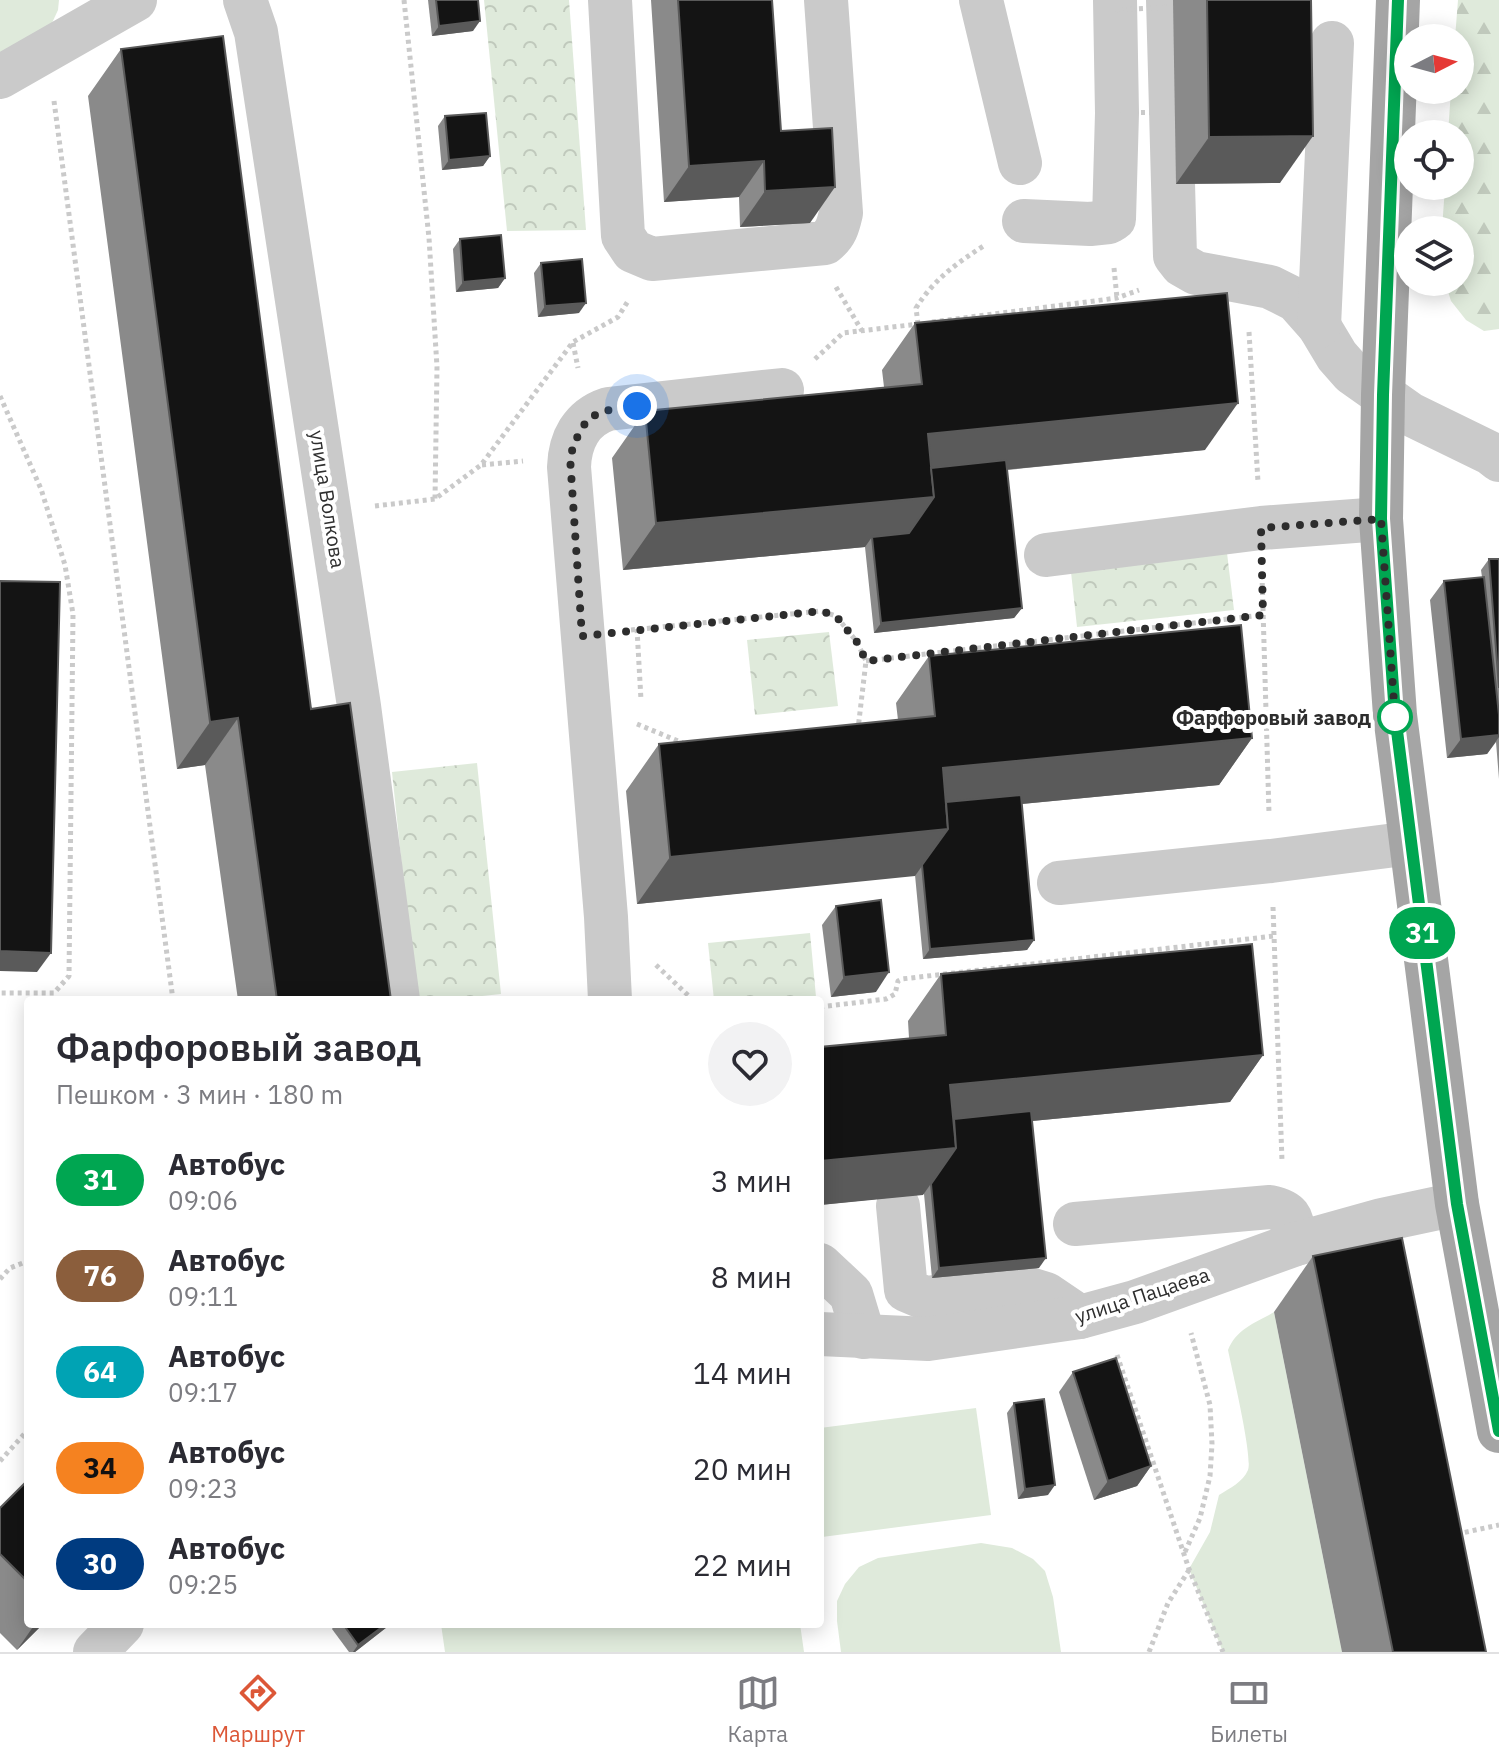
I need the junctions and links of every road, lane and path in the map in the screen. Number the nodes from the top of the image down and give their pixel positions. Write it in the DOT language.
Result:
graph roads {
  1 [pos="135,0"];
  2 [pos="245,0"];
  3 [pos="404,0"];
  4 [pos="610,0"];
  5 [pos="826,0"];
  6 [pos="981,0"];
  7 [pos="1398,0"];
  8 [pos="1171,4"];
  9 [pos="1115,5"];
  10 [pos="1332,43"];
  11 [pos="47,51"];
  12 [pos="0,77"];
  13 [pos="1175,112"];
  14 [pos="1117,113"];
  15 [pos="1020,163"];
  16 [pos="1024,221"];
  17 [pos="623,236"];
  18 [pos="1149,283"];
  19 [pos="1259,284"];
  20 [pos="918,324"];
  21 [pos="1319,326"];
  22 [pos="843,333"];
  23 [pos="782,390"];
  24 [pos="1383,395"];
  25 [pos="0,396"];
  26 [pos="1496,450"];
  27 [pos="435,499"];
  28 [pos="330,512"];
  29 [pos="1381,519"];
  30 [pos="1261,528"];
  31 [pos="1046,555"];
  32 [pos="1263,615"];
  33 [pos="582,636"];
  34 [pos="866,661"];
  35 [pos="635,724"];
  36 [pos="858,731"];
  37 [pos="689,746"];
  38 [pos="1411,843"];
  39 [pos="1271,861"];
  40 [pos="1059,883"];
  41 [pos="1274,936"];
  42 [pos="0,993"];
  43 [pos="172,996"];
  44 [pos="397,996"];
  45 [pos="610,996"];
  46 [pos="824,1007"];
  47 [pos="1457,1204"];
  48 [pos="898,1206"];
  49 [pos="1075,1224"];
  50 [pos="1290,1227"];
  51 [pos="24,1263"];
  52 [pos="824,1269"];
  53 [pos="0,1279"];
  54 [pos="1179,1285"];
  55 [pos="1092,1314"];
  56 [pos="824,1334"];
  57 [pos="864,1337"];
  58 [pos="1499,1431"];
  59 [pos="24,1434"];
  60 [pos="0,1461"];
  61 [pos="1499,1525"];
  62 [pos="1455,1534"];
  63 [pos="1184,1553"];
  64 [pos="1189,1569"];
  65 [pos="118,1628"];
  66 [pos="95,1652"];
  67 [pos="1149,1652"];
  68 [pos="1223,1652"];
  1 -- 11 [label="street"];
  2 -- 28 [label="street, улица Волкова"];
  3 -- 27 [label="path"];
  4 -- 17 [label="street"];
  5 -- 17 [label="street"];
  6 -- 15 [label="street"];
  7 -- 24 [label="main road"];
  8 -- 9 [label="path, bridge"];
  8 -- 19 [label="street"];
  9 -- 14 [label="street"];
  10 -- 21 [label="street"];
  11 -- 12 [label="street"];
  11 -- 43 [label="path"];
  13 -- 14 [label="path, bridge"];
  14 -- 16 [label="street"];
  16 -- 20 [label="path"];
  17 -- 27 [label="path"];
  18 -- 20 [label="path"];
  19 -- 21 [label="street"];
  19 -- 30 [label="path"];
  20 -- 22 [label="path"];
  21 -- 24 [label="street"];
  23 -- 33 [label="street"];
  24 -- 26 [label="street"];
  24 -- 29 [label="main road"];
  25 -- 42 [label="path"];
  27 -- 28 [label="path"];
  28 -- 44 [label="street, улица Волкова"];
  29 -- 30 [label="street"];
  29 -- 38 [label="main road"];
  30 -- 31 [label="street"];
  30 -- 32 [label="path"];
  32 -- 34 [label="path"];
  32 -- 39 [label="path"];
  33 -- 34 [label="path"];
  33 -- 45 [label="street"];
  34 -- 36 [label="path"];
  35 -- 37 [label="path"];
  38 -- 39 [label="street"];
  38 -- 47 [label="main road"];
  39 -- 40 [label="street"];
  39 -- 41 [label="path"];
  41 -- 46 [label="path"];
  41 -- 50 [label="path"];
  47 -- 50 [label="street, улица Пацаева"];
  47 -- 58 [label="main road"];
  48 -- 55 [label="street"];
  49 -- 50 [label="street"];
  50 -- 54 [label="street, улица Пацаева"];
  51 -- 53 [label="path"];
  52 -- 57 [label="street"];
  54 -- 55 [label="street, улица Пацаева"];
  54 -- 63 [label="path"];
  55 -- 57 [label="street, улица Пацаева"];
  55 -- 63 [label="path"];
  56 -- 57 [label="street, улица Пацаева"];
  59 -- 60 [label="path"];
  61 -- 62 [label="path"];
  63 -- 64 [label="path"];
  64 -- 67 [label="path"];
  64 -- 68 [label="path"];
  65 -- 66 [label="street"];
}
